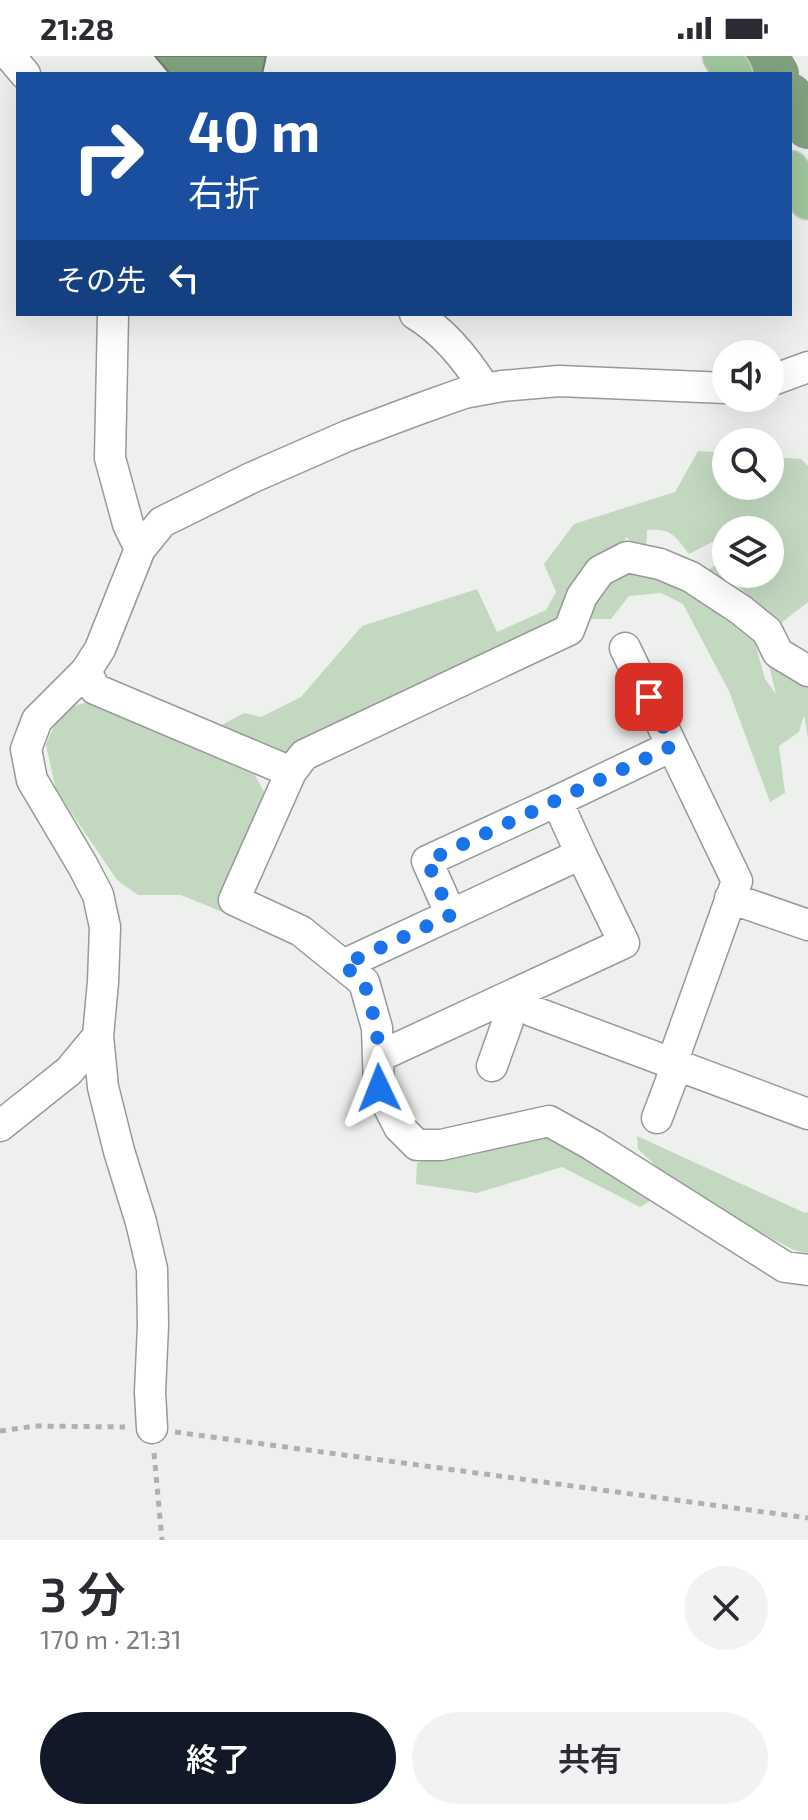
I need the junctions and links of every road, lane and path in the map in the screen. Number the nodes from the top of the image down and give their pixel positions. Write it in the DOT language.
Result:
graph roads {
  1 [pos="10,56"];
  2 [pos="23,72"];
  3 [pos="792,173"];
  4 [pos="808,200"];
  5 [pos="113,316"];
  6 [pos="418,316"];
  7 [pos="808,367"];
  8 [pos="784,376"];
  9 [pos="712,387"];
  10 [pos="485,389"];
  11 [pos="140,549"];
  12 [pos="625,648"];
  13 [pos="86,671"];
  14 [pos="808,671"];
  15 [pos="672,746"];
  16 [pos="291,772"];
  17 [pos="557,801"];
  18 [pos="581,854"];
  19 [pos="730,898"];
  20 [pos="451,915"];
  21 [pos="808,925"];
  22 [pos="343,965"];
  23 [pos="512,995"];
  24 [pos="98,1036"];
  25 [pos="378,1057"];
  26 [pos="674,1064"];
  27 [pos="492,1066"];
  28 [pos="808,1114"];
  29 [pos="657,1118"];
  30 [pos="0,1126"];
  31 [pos="797,1268"];
  32 [pos="808,1290"];
  33 [pos="152,1428"];
  34 [pos="0,1431"];
  35 [pos="808,1518"];
  36 [pos="162,1540"];
  1 -- 2 [label="street"];
  3 -- 4 [label="main road"];
  5 -- 11 [label="street"];
  6 -- 10 [label="street"];
  7 -- 8 [label="street"];
  9 -- 10 [label="street"];
  10 -- 11 [label="street"];
  11 -- 13 [label="street"];
  12 -- 15 [label="street"];
  13 -- 16 [label="street"];
  13 -- 24 [label="street"];
  14 -- 16 [label="street"];
  15 -- 17 [label="street"];
  15 -- 19 [label="street"];
  16 -- 22 [label="street"];
  17 -- 18 [label="street"];
  17 -- 20 [label="street"];
  18 -- 20 [label="street"];
  18 -- 23 [label="street"];
  19 -- 21 [label="street"];
  19 -- 26 [label="street"];
  20 -- 22 [label="street"];
  22 -- 25 [label="street"];
  23 -- 25 [label="street"];
  23 -- 26 [label="street"];
  23 -- 27 [label="street"];
  24 -- 30 [label="street"];
  24 -- 33 [label="street"];
  25 -- 31 [label="street"];
  26 -- 28 [label="street"];
  26 -- 29 [label="street"];
  31 -- 32 [label="street"];
  33 -- 34 [label="path"];
  33 -- 35 [label="path"];
  33 -- 36 [label="path"];
}
